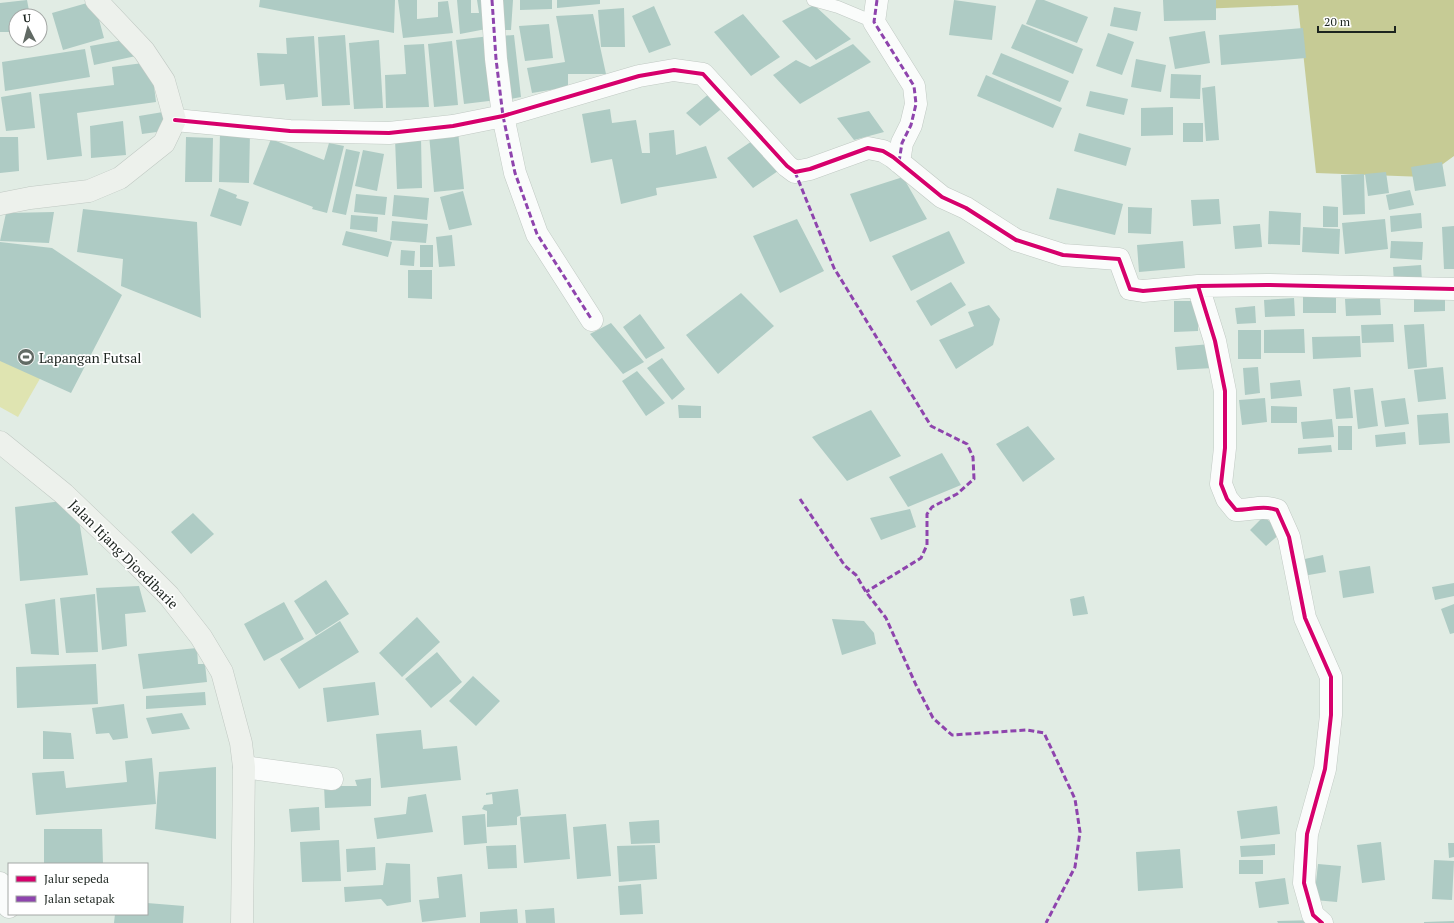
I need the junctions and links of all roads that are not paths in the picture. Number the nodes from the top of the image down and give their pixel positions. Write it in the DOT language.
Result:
graph roads {
  1 [pos="96,0"];
  2 [pos="492,0"];
  3 [pos="813,0"];
  4 [pos="877,0"];
  5 [pos="874,22"];
  6 [pos="503,116"];
  7 [pos="175,120"];
  8 [pos="899,162"];
  9 [pos="0,204"];
  10 [pos="1198,286"];
  11 [pos="1454,290"];
  12 [pos="592,320"];
  13 [pos="0,442"];
  14 [pos="244,767"];
  15 [pos="332,779"];
  16 [pos="0,884"];
  17 [pos="8,904"];
  18 [pos="242,923"];
  19 [pos="1322,923"];
  1 -- 7 [label="main road"];
  2 -- 6 [label="street"];
  3 -- 5 [label="lane"];
  4 -- 5 [label="street"];
  5 -- 8 [label="street"];
  6 -- 7 [label="street"];
  6 -- 8 [label="street"];
  6 -- 12 [label="street"];
  7 -- 9 [label="main road"];
  8 -- 10 [label="street"];
  10 -- 11 [label="street"];
  10 -- 19 [label="street"];
  13 -- 14 [label="main road, Jalan Itjang Djoedibarie"];
  14 -- 15 [label="street"];
  14 -- 18 [label="main road, Jalan Itjang Djoedibarie"];
  16 -- 17 [label="street"];
}
